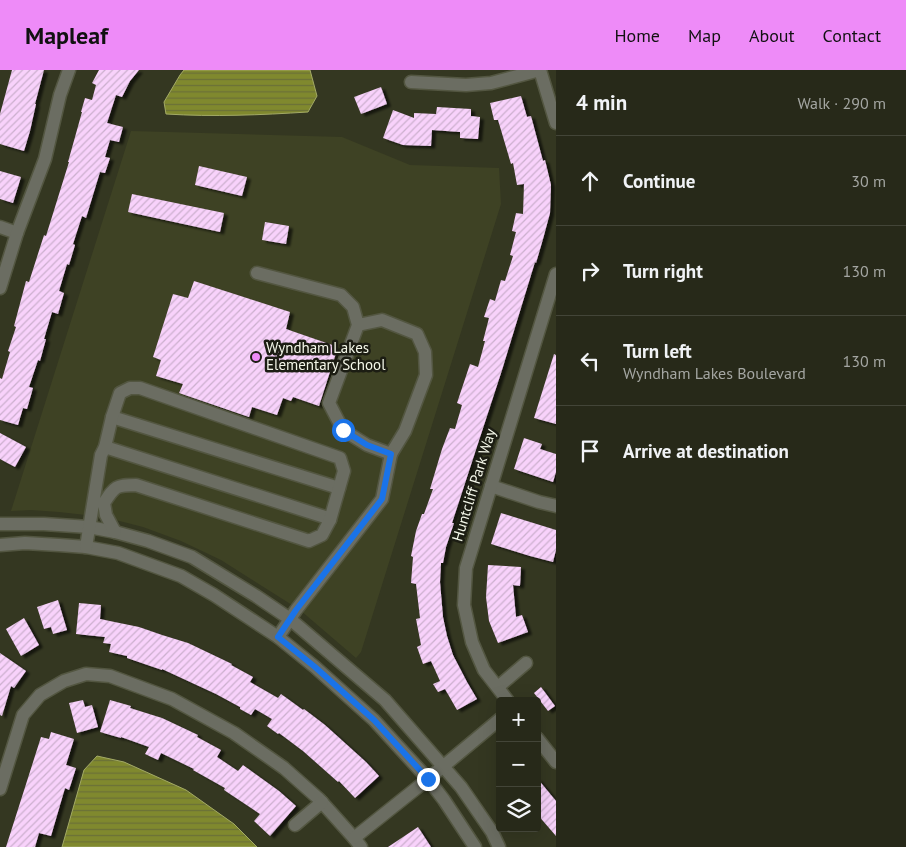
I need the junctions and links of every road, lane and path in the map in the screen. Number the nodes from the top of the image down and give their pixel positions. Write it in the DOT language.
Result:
graph roads {
  1 [pos="69,70"];
  2 [pos="540,70"];
  3 [pos="411,82"];
  4 [pos="556,123"];
  5 [pos="0,227"];
  6 [pos="18,233"];
  7 [pos="257,274"];
  8 [pos="556,274"];
  9 [pos="0,288"];
  10 [pos="358,325"];
  11 [pos="112,417"];
  12 [pos="105,447"];
  13 [pos="391,454"];
  14 [pos="491,486"];
  15 [pos="339,488"];
  16 [pos="556,506"];
  17 [pos="330,520"];
  18 [pos="0,524"];
  19 [pos="89,527"];
  20 [pos="115,532"];
  21 [pos="0,545"];
  22 [pos="86,547"];
  23 [pos="290,619"];
  24 [pos="278,637"];
  25 [pos="526,663"];
  26 [pos="498,687"];
  27 [pos="505,697"];
  28 [pos="496,722"];
  29 [pos="540,742"];
  30 [pos="556,762"];
  31 [pos="443,765"];
  32 [pos="428,779"];
  33 [pos="0,789"];
  34 [pos="322,802"];
  35 [pos="295,825"];
  36 [pos="358,842"];
  37 [pos="475,847"];
  38 [pos="499,847"];
  1 -- 6 [label="street"];
  2 -- 3 [label="street"];
  2 -- 4 [label="street"];
  5 -- 6 [label="street"];
  6 -- 9 [label="street"];
  7 -- 10 [label="street"];
  8 -- 14 [label="street, Huntcliff Park Way"];
  10 -- 13 [label="street"];
  10 -- 13 [label="street"];
  11 -- 12 [label="street"];
  11 -- 15 [label="street"];
  11 -- 15 [label="street"];
  12 -- 17 [label="street"];
  12 -- 19 [label="street"];
  13 -- 23 [label="street"];
  14 -- 16 [label="street"];
  14 -- 26 [label="street, Huntcliff Park Way"];
  15 -- 17 [label="street"];
  17 -- 20 [label="street"];
  18 -- 19 [label="street"];
  19 -- 20 [label="street"];
  19 -- 22 [label="street"];
  20 -- 23 [label="street"];
  21 -- 22 [label="street"];
  22 -- 24 [label="street"];
  23 -- 24 [label="street"];
  23 -- 31 [label="street"];
  24 -- 32 [label="street"];
  25 -- 26 [label="street"];
  26 -- 27 [label="street, Huntcliff Park Way"];
  28 -- 31 [label="street"];
  29 -- 30 [label="street"];
  31 -- 32 [label="street"];
  31 -- 38 [label="street"];
  32 -- 36 [label="street"];
  32 -- 37 [label="street"];
  33 -- 34 [label="street"];
  34 -- 35 [label="street"];
  34 -- 36 [label="street"];
}
